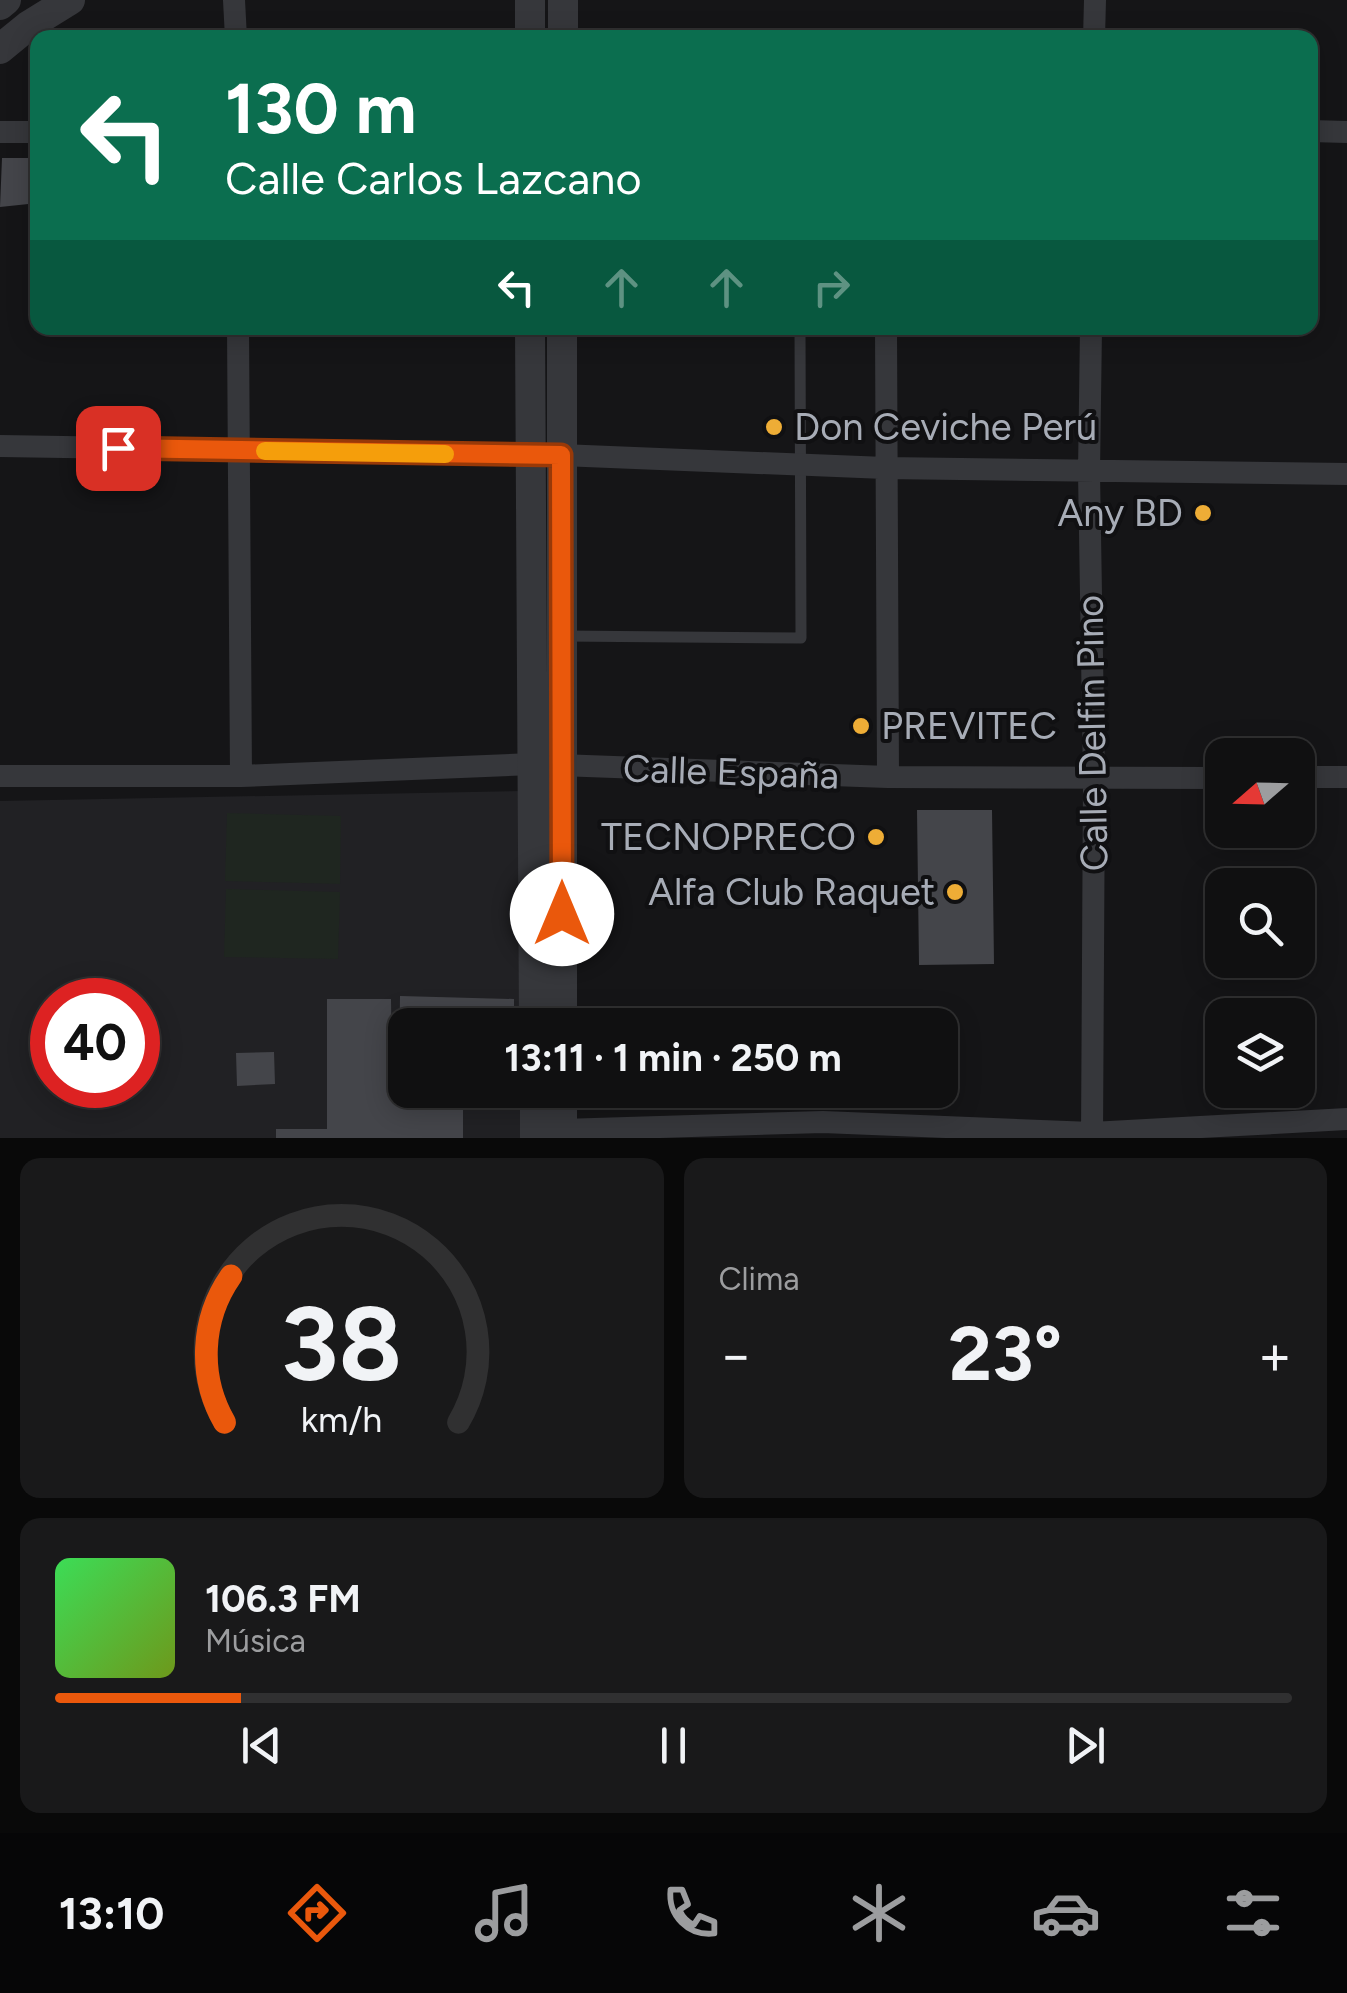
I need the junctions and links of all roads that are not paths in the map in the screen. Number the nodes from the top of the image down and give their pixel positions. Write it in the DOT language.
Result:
graph roads {
  1 [pos="6,0"];
  2 [pos="70,0"];
  3 [pos="234,0"];
  4 [pos="530,0"];
  5 [pos="563,0"];
  6 [pos="1095,0"];
  7 [pos="0,6"];
  8 [pos="236,30"];
  9 [pos="530,30"];
  10 [pos="563,30"];
  11 [pos="1094,30"];
  12 [pos="0,49"];
  13 [pos="1318,131"];
  14 [pos="0,132"];
  15 [pos="30,132"];
  16 [pos="1347,132"];
  17 [pos="238,335"];
  18 [pos="530,335"];
  19 [pos="562,335"];
  20 [pos="800,335"];
  21 [pos="886,335"];
  22 [pos="1091,335"];
  23 [pos="0,446"];
  24 [pos="237,450"];
  25 [pos="530,455"];
  26 [pos="561,455"];
  27 [pos="799,465"];
  28 [pos="886,468"];
  29 [pos="1089,472"];
  30 [pos="1347,474"];
  31 [pos="562,636"];
  32 [pos="547,765"];
  33 [pos="0,776"];
  34 [pos="241,776"];
  35 [pos="1347,776"];
  36 [pos="888,777"];
  37 [pos="1315,777"];
  38 [pos="1205,778"];
  39 [pos="1094,779"];
  40 [pos="535,1008"];
  41 [pos="561,1008"];
  42 [pos="542,1108"];
  43 [pos="558,1108"];
  44 [pos="1347,1119"];
  45 [pos="823,1130"];
  46 [pos="553,1135"];
  47 [pos="1092,1136"];
  1 -- 7 [label="street"];
  2 -- 12 [label="street"];
  3 -- 8 [label="street"];
  4 -- 9 [label="street"];
  5 -- 10 [label="street"];
  6 -- 11 [label="street"];
  13 -- 16 [label="street"];
  14 -- 15 [label="street"];
  17 -- 24 [label="street"];
  18 -- 25 [label="street"];
  19 -- 26 [label="street"];
  20 -- 27 [label="lane"];
  21 -- 28 [label="street"];
  22 -- 29 [label="street, Calle Delfin Pino"];
  23 -- 24 [label="street"];
  24 -- 25 [label="street"];
  24 -- 34 [label="street"];
  25 -- 26 [label="street"];
  25 -- 32 [label="street"];
  26 -- 27 [label="street"];
  26 -- 31 [label="street"];
  27 -- 28 [label="street"];
  27 -- 31 [label="lane"];
  28 -- 29 [label="street"];
  28 -- 36 [label="street"];
  29 -- 30 [label="street"];
  29 -- 39 [label="street, Calle Delfin Pino"];
  31 -- 32 [label="street"];
  32 -- 34 [label="street, Calle España"];
  32 -- 36 [label="street, Calle España"];
  32 -- 40 [label="street"];
  32 -- 41 [label="street"];
  33 -- 34 [label="street, Calle España"];
  35 -- 37 [label="street"];
  36 -- 39 [label="street, Calle España"];
  38 -- 39 [label="street, Calle España"];
  39 -- 47 [label="street, Calle Delfin Pino"];
  42 -- 46 [label="street"];
  43 -- 46 [label="street"];
  44 -- 47 [label="street"];
  45 -- 46 [label="street"];
  45 -- 47 [label="street"];
}
